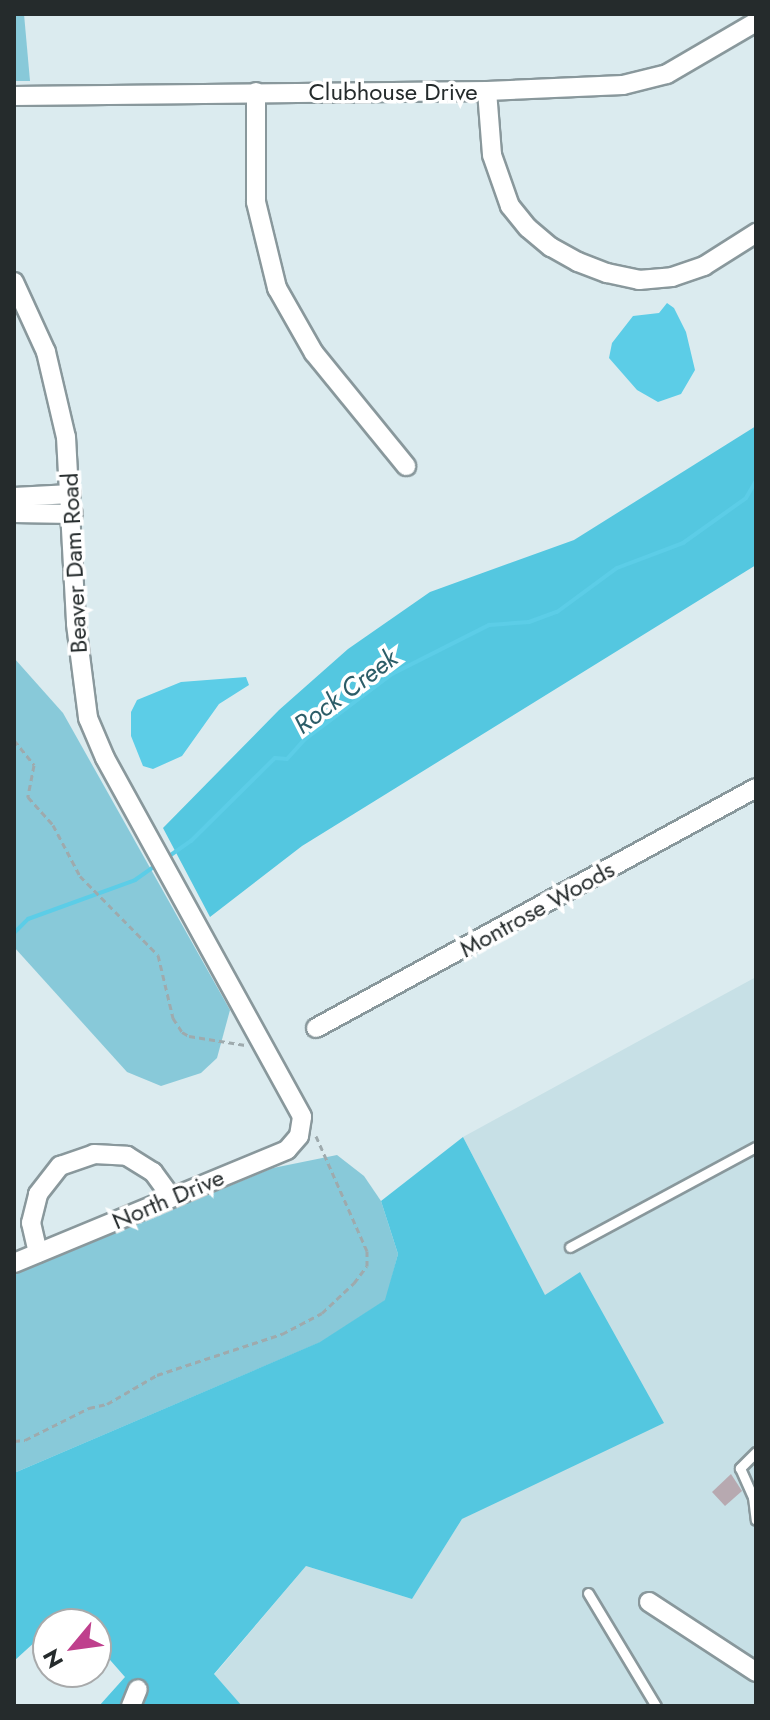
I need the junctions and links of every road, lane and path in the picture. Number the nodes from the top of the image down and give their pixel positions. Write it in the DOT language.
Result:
graph roads {
  1 [pos="756,22"];
  2 [pos="487,91"];
  3 [pos="256,92"];
  4 [pos="14,96"];
  5 [pos="756,233"];
  6 [pos="14,282"];
  7 [pos="406,466"];
  8 [pos="71,494"];
  9 [pos="14,497"];
  10 [pos="14,513"];
  11 [pos="73,514"];
  12 [pos="14,740"];
  13 [pos="756,788"];
  14 [pos="316,1028"];
  15 [pos="264,1048"];
  16 [pos="756,1147"];
  17 [pos="171,1197"];
  18 [pos="351,1211"];
  19 [pos="570,1247"];
  20 [pos="38,1253"];
  21 [pos="14,1263"];
  22 [pos="14,1441"];
  23 [pos="756,1452"];
  24 [pos="756,1520"];
  25 [pos="588,1593"];
  26 [pos="649,1602"];
  27 [pos="756,1672"];
  28 [pos="656,1706"];
  1 -- 2 [label="street, Clubhouse Drive"];
  2 -- 3 [label="street, Clubhouse Drive"];
  2 -- 5 [label="street"];
  3 -- 4 [label="street, Clubhouse Drive"];
  3 -- 7 [label="street"];
  6 -- 8 [label="street, Beaver Dam Road"];
  8 -- 9 [label="street"];
  8 -- 11 [label="street, Beaver Dam Road"];
  10 -- 11 [label="street"];
  11 -- 15 [label="street, Beaver Dam Road"];
  12 -- 15 [label="path"];
  13 -- 14 [label="street, Montrose Woods"];
  15 -- 17 [label="street, North Drive"];
  16 -- 19 [label="lane"];
  17 -- 20 [label="street, North Drive"];
  17 -- 20 [label="street"];
  18 -- 22 [label="path"];
  20 -- 21 [label="street, North Drive"];
  23 -- 24 [label="lane"];
  25 -- 28 [label="lane"];
  26 -- 27 [label="street"];
}
